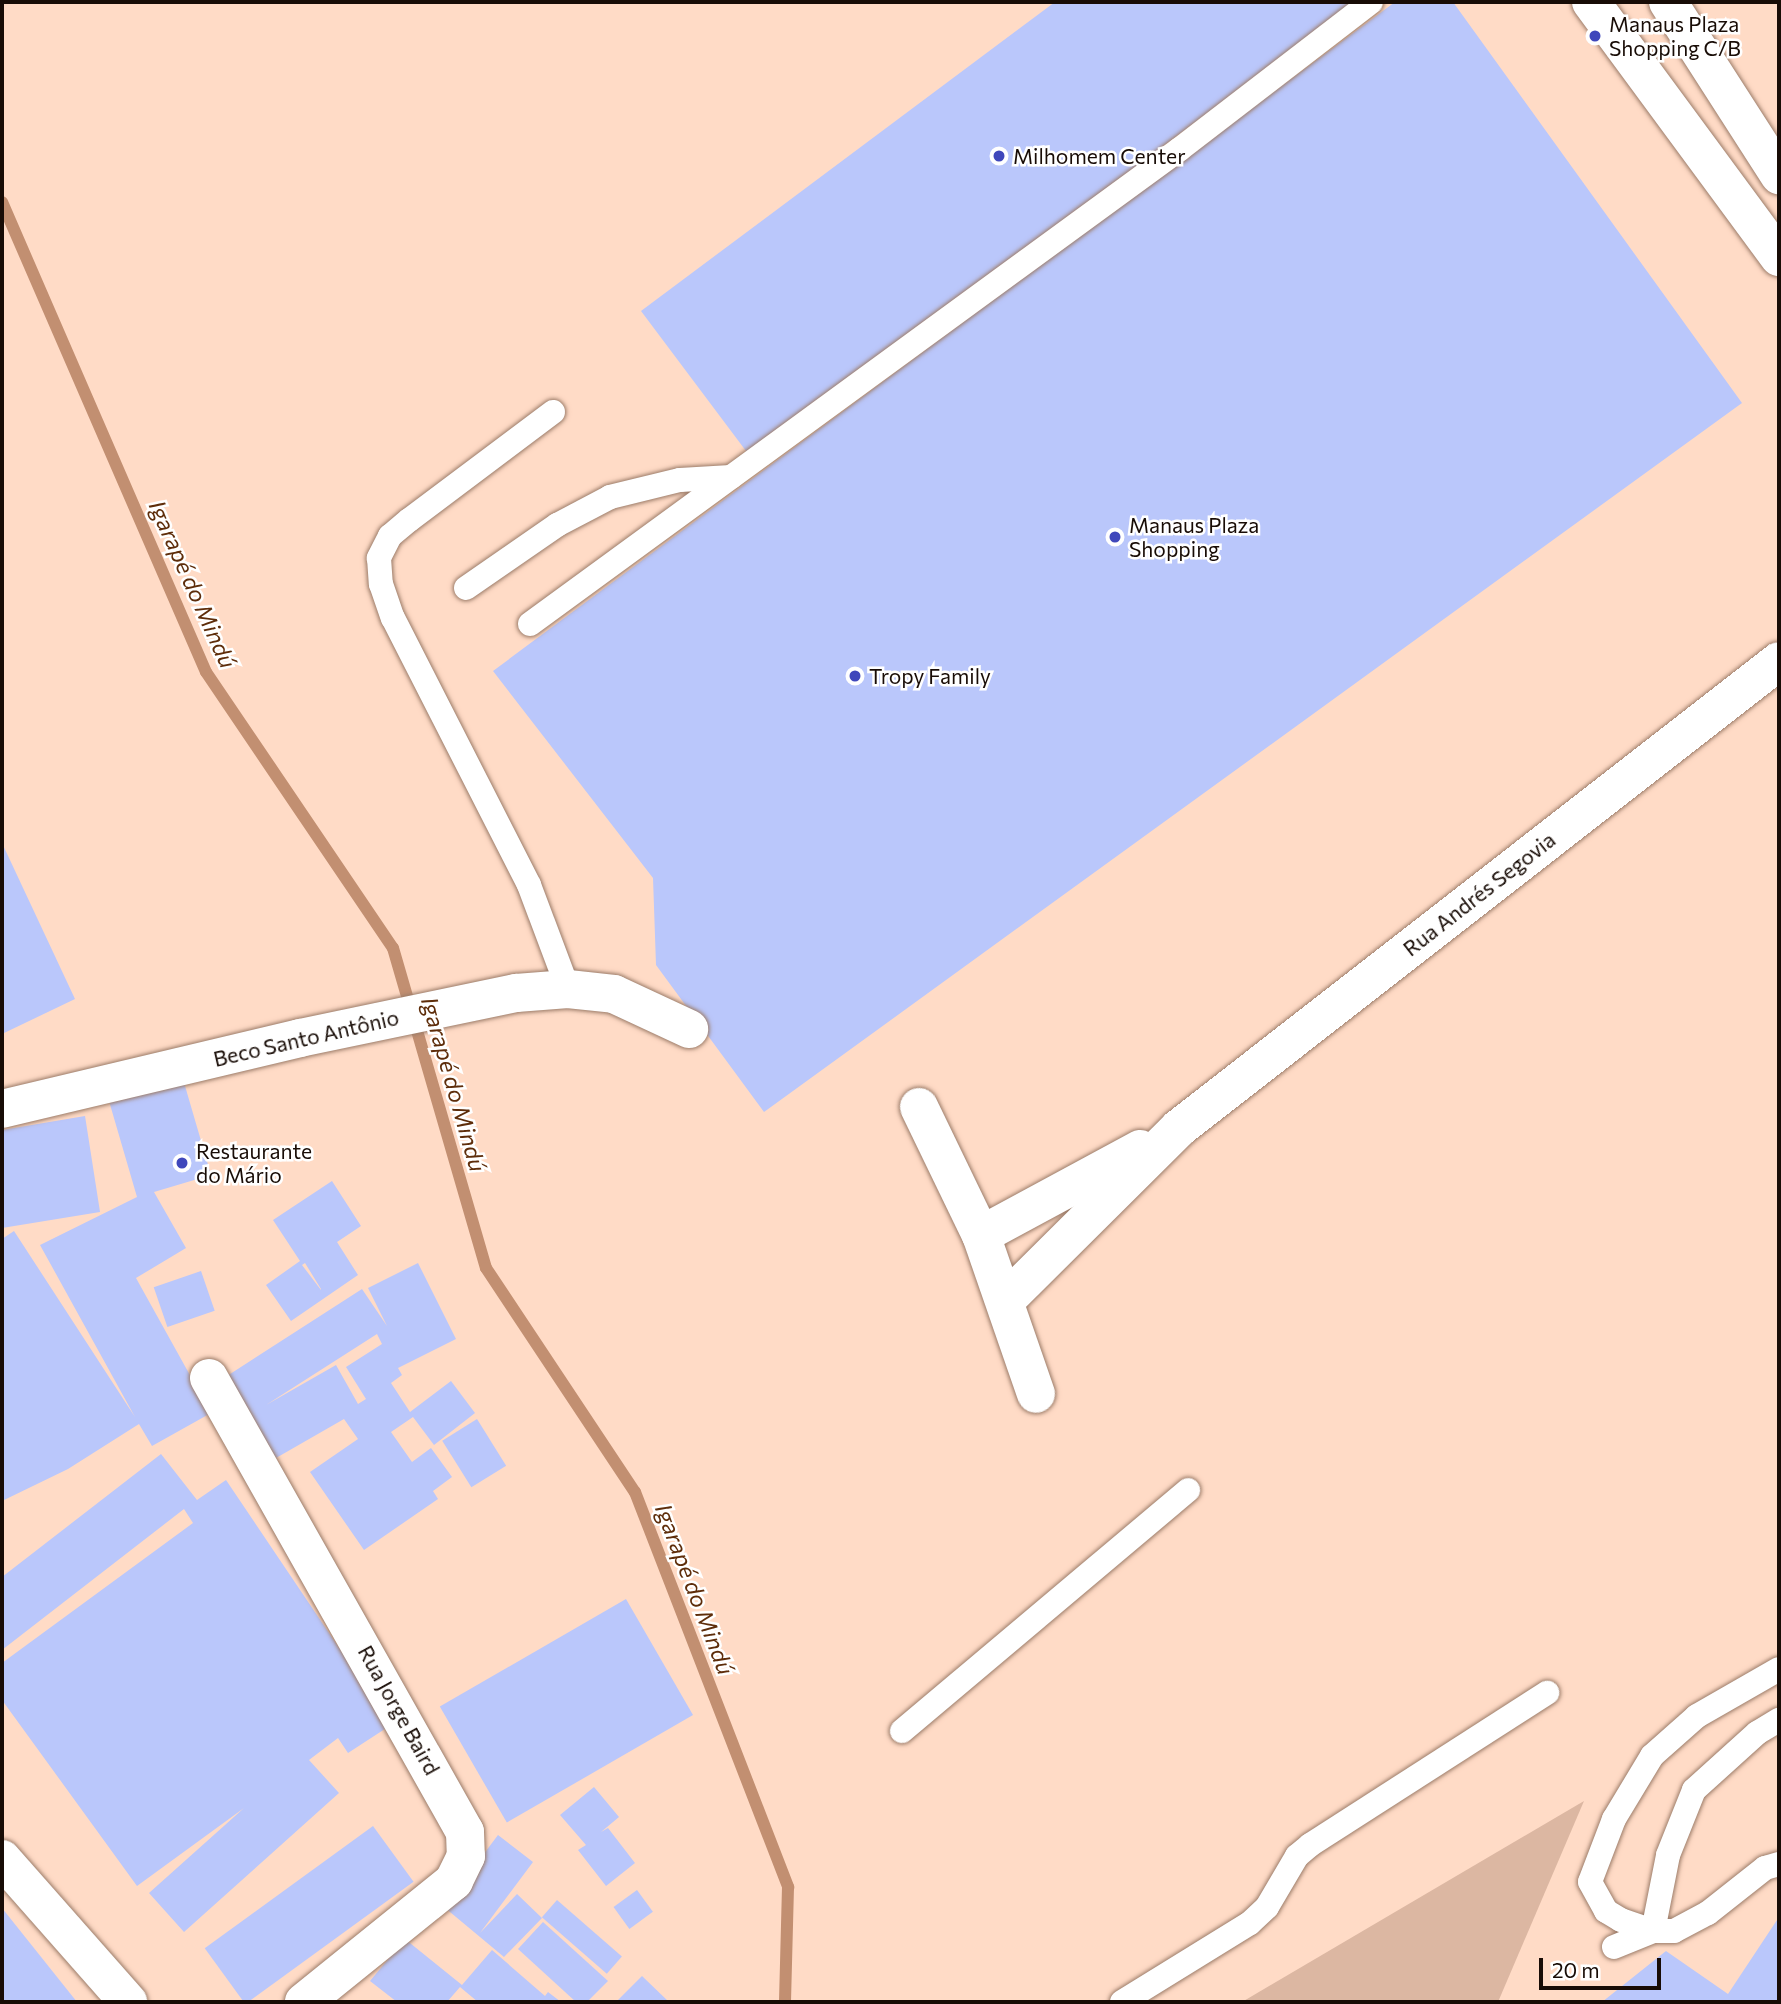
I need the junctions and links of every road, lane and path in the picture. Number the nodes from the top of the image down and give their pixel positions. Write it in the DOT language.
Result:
graph roads {
  1 [pos="1371,2"];
  2 [pos="1591,2"];
  3 [pos="1668,2"];
  4 [pos="1779,176"];
  5 [pos="1779,257"];
  6 [pos="553,412"];
  7 [pos="732,477"];
  8 [pos="466,588"];
  9 [pos="530,624"];
  10 [pos="1779,661"];
  11 [pos="568,989"];
  12 [pos="689,1029"];
  13 [pos="919,1107"];
  14 [pos="2,1109"];
  15 [pos="1178,1128"];
  16 [pos="981,1235"];
  17 [pos="1006,1300"];
  18 [pos="209,1378"];
  19 [pos="1036,1394"];
  20 [pos="1188,1490"];
  21 [pos="1779,1669"];
  22 [pos="1547,1693"];
  23 [pos="1779,1720"];
  24 [pos="902,1731"];
  25 [pos="1779,1864"];
  26 [pos="4,1865"];
  27 [pos="1653,1931"];
  28 [pos="1614,1947"];
  29 [pos="128,2002"];
  30 [pos="304,2002"];
  31 [pos="1122,2002"];
  1 -- 7 [label="lane"];
  2 -- 5 [label="street"];
  3 -- 4 [label="street"];
  6 -- 11 [label="lane"];
  7 -- 8 [label="lane"];
  7 -- 9 [label="lane"];
  10 -- 15 [label="street, Rua Andrés Segovia"];
  11 -- 12 [label="street, Beco Santo Antônio"];
  11 -- 14 [label="street, Beco Santo Antônio"];
  13 -- 16 [label="street"];
  15 -- 16 [label="street, Rua Andrés Segovia"];
  15 -- 17 [label="street, Rua Andrés Segovia"];
  16 -- 17 [label="street"];
  17 -- 19 [label="street"];
  18 -- 30 [label="street, Rua Jorge Baird"];
  20 -- 24 [label="lane"];
  21 -- 27 [label="lane"];
  22 -- 31 [label="lane"];
  23 -- 27 [label="lane"];
  25 -- 27 [label="lane"];
  26 -- 29 [label="street"];
  27 -- 28 [label="lane"];
}
